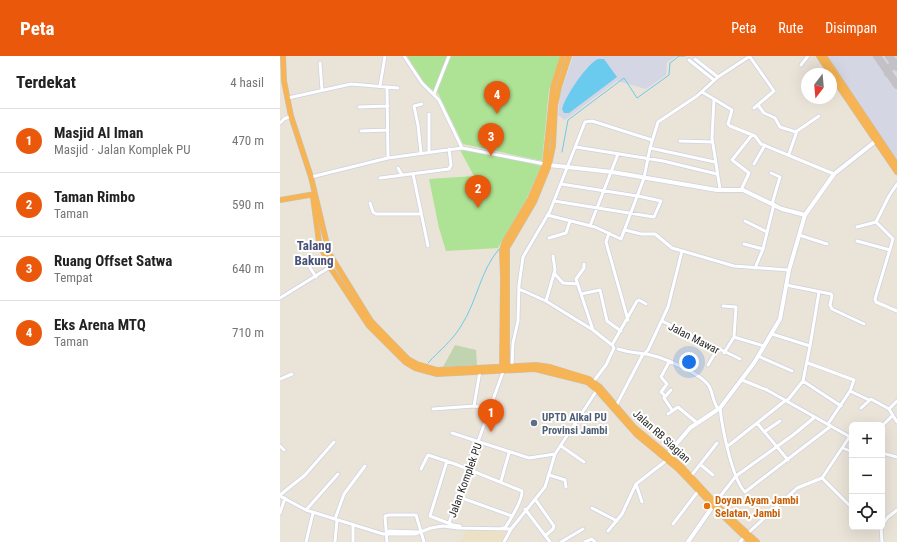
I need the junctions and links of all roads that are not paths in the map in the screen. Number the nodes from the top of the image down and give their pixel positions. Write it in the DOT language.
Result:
graph roads {
  1 [pos="283,56"];
  2 [pos="385,56"];
  3 [pos="404,56"];
  4 [pos="449,56"];
  5 [pos="563,56"];
  6 [pos="569,56"];
  7 [pos="750,56"];
  8 [pos="808,56"];
  9 [pos="819,56"];
  10 [pos="824,56"];
  11 [pos="695,59"];
  12 [pos="689,60"];
  13 [pos="320,63"];
  14 [pos="801,64"];
  15 [pos="827,68"];
  16 [pos="718,77"];
  17 [pos="714,80"];
  18 [pos="282,81"];
  19 [pos="837,83"];
  20 [pos="380,86"];
  21 [pos="387,87"];
  22 [pos="398,88"];
  23 [pos="322,90"];
  24 [pos="702,92"];
  25 [pos="434,94"];
  26 [pos="288,98"];
  27 [pos="714,99"];
  28 [pos="422,104"];
  29 [pos="758,105"];
  30 [pos="388,106"];
  31 [pos="359,107"];
  32 [pos="754,108"];
  33 [pos="429,114"];
  34 [pos="291,116"];
  35 [pos="819,116"];
  36 [pos="280,123"];
  37 [pos="388,130"];
  38 [pos="360,131"];
  39 [pos="796,132"];
  40 [pos="752,135"];
  41 [pos="652,140"];
  42 [pos="877,140"];
  43 [pos="680,141"];
  44 [pos="712,142"];
  45 [pos="765,146"];
  46 [pos="576,147"];
  47 [pos="462,148"];
  48 [pos="650,148"];
  49 [pos="449,149"];
  50 [pos="429,151"];
  51 [pos="421,153"];
  52 [pos="618,154"];
  53 [pos="789,154"];
  54 [pos="388,158"];
  55 [pos="647,159"];
  56 [pos="715,162"];
  57 [pos="754,164"];
  58 [pos="547,165"];
  59 [pos="897,165"];
  60 [pos="568,167"];
  61 [pos="398,168"];
  62 [pos="612,172"];
  63 [pos="897,172"];
  64 [pos="771,173"];
  65 [pos="413,174"];
  66 [pos="717,174"];
  67 [pos="834,174"];
  68 [pos="402,175"];
  69 [pos="311,176"];
  70 [pos="380,178"];
  71 [pos="644,178"];
  72 [pos="561,184"];
  73 [pos="897,184"];
  74 [pos="720,190"];
  75 [pos="741,190"];
  76 [pos="605,191"];
  77 [pos="314,193"];
  78 [pos="638,196"];
  79 [pos="280,200"];
  80 [pos="554,201"];
  81 [pos="370,203"];
  82 [pos="773,204"];
  83 [pos="597,208"];
  84 [pos="420,214"];
  85 [pos="632,214"];
  86 [pos="547,215"];
  87 [pos="805,215"];
  88 [pos="570,221"];
  89 [pos="745,221"];
  90 [pos="876,222"];
  91 [pos="590,226"];
  92 [pos="857,227"];
  93 [pos="625,230"];
  94 [pos="767,232"];
  95 [pos="609,233"];
  96 [pos="798,235"];
  97 [pos="549,238"];
  98 [pos="857,241"];
  99 [pos="744,244"];
  100 [pos="827,244"];
  101 [pos="428,246"];
  102 [pos="763,249"];
  103 [pos="890,250"];
  104 [pos="682,251"];
  105 [pos="553,256"];
  106 [pos="307,263"];
  107 [pos="584,264"];
  108 [pos="330,267"];
  109 [pos="755,268"];
  110 [pos="789,270"];
  111 [pos="554,273"];
  112 [pos="316,277"];
  113 [pos="578,284"];
  114 [pos="786,286"];
  115 [pos="519,289"];
  116 [pos="820,292"];
  117 [pos="581,294"];
  118 [pos="280,298"];
  119 [pos="546,301"];
  120 [pos="646,304"];
  121 [pos="723,306"];
  122 [pos="897,311"];
  123 [pos="628,320"];
  124 [pos="662,321"];
  125 [pos="864,324"];
  126 [pos="593,330"];
  127 [pos="621,331"];
  128 [pos="772,334"];
  129 [pos="734,337"];
  130 [pos="612,345"];
  131 [pos="764,346"];
  132 [pos="810,346"];
  133 [pos="618,349"];
  134 [pos="718,350"];
  135 [pos="399,352"];
  136 [pos="724,353"];
  137 [pos="645,354"];
  138 [pos="758,356"];
  139 [pos="740,360"];
  140 [pos="669,362"];
  141 [pos="808,363"];
  142 [pos="708,366"];
  143 [pos="542,367"];
  144 [pos="505,368"];
  145 [pos="480,371"];
  146 [pos="792,371"];
  147 [pos="292,374"];
  148 [pos="280,379"];
  149 [pos="742,380"];
  150 [pos="803,381"];
  151 [pos="593,382"];
  152 [pos="598,390"];
  153 [pos="671,390"];
  154 [pos="850,391"];
  155 [pos="665,396"];
  156 [pos="869,400"];
  157 [pos="787,401"];
  158 [pos="897,401"];
  159 [pos="474,406"];
  160 [pos="616,406"];
  161 [pos="841,406"];
  162 [pos="719,408"];
  163 [pos="861,408"];
  164 [pos="433,409"];
  165 [pos="491,409"];
  166 [pos="889,409"];
  167 [pos="672,410"];
  168 [pos="668,414"];
  169 [pos="892,416"];
  170 [pos="815,417"];
  171 [pos="780,420"];
  172 [pos="696,422"];
  173 [pos="897,422"];
  174 [pos="757,423"];
  175 [pos="885,423"];
  176 [pos="830,425"];
  177 [pos="764,432"];
  178 [pos="452,433"];
  179 [pos="849,436"];
  180 [pos="849,440"];
  181 [pos="479,441"];
  182 [pos="334,442"];
  183 [pos="717,443"];
  184 [pos="280,446"];
  185 [pos="561,446"];
  186 [pos="728,446"];
  187 [pos="777,447"];
  188 [pos="843,448"];
  189 [pos="284,450"];
  190 [pos="849,451"];
  191 [pos="509,453"];
  192 [pos="555,454"];
  193 [pos="885,454"];
  194 [pos="667,457"];
  195 [pos="897,457"];
  196 [pos="788,460"];
  197 [pos="447,461"];
  198 [pos="584,462"];
  199 [pos="701,465"];
  200 [pos="365,466"];
  201 [pos="422,469"];
  202 [pos="468,470"];
  203 [pos="338,474"];
  204 [pos="549,475"];
  205 [pos="713,475"];
  206 [pos="691,476"];
  207 [pos="736,476"];
  208 [pos="822,478"];
  209 [pos="501,481"];
  210 [pos="636,484"];
  211 [pos="566,487"];
  212 [pos="699,490"];
  213 [pos="280,495"];
  214 [pos="459,497"];
  215 [pos="285,498"];
  216 [pos="535,499"];
  217 [pos="642,502"];
  218 [pos="714,504"];
  219 [pos="849,505"];
  220 [pos="592,508"];
  221 [pos="526,509"];
  222 [pos="306,510"];
  223 [pos="897,510"];
  224 [pos="280,513"];
  225 [pos="313,513"];
  226 [pos="512,516"];
  227 [pos="336,520"];
  228 [pos="617,521"];
  229 [pos="885,522"];
  230 [pos="449,524"];
  231 [pos="673,524"];
  232 [pos="353,526"];
  233 [pos="511,529"];
  234 [pos="583,529"];
  235 [pos="882,530"];
  236 [pos="608,531"];
  237 [pos="420,532"];
  238 [pos="386,534"];
  239 [pos="546,534"];
  240 [pos="746,536"];
  241 [pos="306,542"];
  242 [pos="334,542"];
  243 [pos="353,542"];
  244 [pos="387,542"];
  245 [pos="424,542"];
  246 [pos="504,542"];
  247 [pos="550,542"];
  248 [pos="561,542"];
  249 [pos="585,542"];
  250 [pos="595,542"];
  251 [pos="688,542"];
  252 [pos="740,542"];
  253 [pos="750,542"];
  254 [pos="757,542"];
  255 [pos="882,542"];
  1 -- 18 [label="highway"];
  2 -- 20 [label="street"];
  3 -- 25 [label="street"];
  4 -- 25 [label="street"];
  5 -- 58 [label="highway"];
  6 -- 58 [label="highway"];
  7 -- 16 [label="street"];
  7 -- 29 [label="street"];
  8 -- 14 [label="street"];
  9 -- 15 [label="highway"];
  10 -- 42 [label="highway"];
  11 -- 16 [label="street"];
  12 -- 17 [label="street"];
  13 -- 23 [label="street"];
  16 -- 17 [label="street"];
  17 -- 24 [label="street"];
  18 -- 26 [label="highway"];
  19 -- 42 [label="highway"];
  20 -- 21 [label="street"];
  20 -- 23 [label="street"];
  21 -- 22 [label="street"];
  21 -- 30 [label="street"];
  23 -- 26 [label="street"];
  24 -- 27 [label="street"];
  24 -- 41 [label="street"];
  25 -- 47 [label="street"];
  26 -- 34 [label="highway"];
  27 -- 40 [label="street"];
  27 -- 44 [label="street"];
  28 -- 51 [label="street"];
  29 -- 32 [label="street"];
  29 -- 39 [label="street"];
  30 -- 31 [label="street"];
  30 -- 37 [label="street"];
  33 -- 50 [label="street"];
  34 -- 36 [label="street"];
  34 -- 69 [label="highway"];
  35 -- 39 [label="street"];
  37 -- 38 [label="street"];
  37 -- 54 [label="street"];
  39 -- 53 [label="street"];
  40 -- 45 [label="street"];
  40 -- 75 [label="street"];
  41 -- 46 [label="street, Jalan Komplek PU"];
  41 -- 48 [label="street"];
  42 -- 59 [label="highway"];
  42 -- 63 [label="highway"];
  42 -- 67 [label="street"];
  43 -- 44 [label="street"];
  44 -- 56 [label="street"];
  45 -- 53 [label="street"];
  45 -- 57 [label="street"];
  46 -- 52 [label="street"];
  46 -- 60 [label="street, Jalan Komplek PU"];
  47 -- 49 [label="street"];
  47 -- 58 [label="street"];
  48 -- 55 [label="street"];
  48 -- 56 [label="street"];
  49 -- 50 [label="street"];
  49 -- 65 [label="street"];
  50 -- 51 [label="street"];
  51 -- 54 [label="street"];
  52 -- 55 [label="street"];
  52 -- 62 [label="street"];
  53 -- 67 [label="street"];
  54 -- 69 [label="street"];
  55 -- 66 [label="street"];
  55 -- 71 [label="street"];
  56 -- 66 [label="street"];
  58 -- 60 [label="street"];
  58 -- 144 [label="highway"];
  60 -- 62 [label="street"];
  60 -- 72 [label="street, Jalan Komplek PU"];
  61 -- 68 [label="street"];
  62 -- 71 [label="street"];
  62 -- 76 [label="street"];
  64 -- 82 [label="street"];
  65 -- 68 [label="street"];
  65 -- 84 [label="street"];
  66 -- 74 [label="street"];
  67 -- 87 [label="street"];
  68 -- 70 [label="street"];
  69 -- 77 [label="highway"];
  71 -- 74 [label="street"];
  71 -- 78 [label="street"];
  72 -- 76 [label="street"];
  72 -- 80 [label="street, Jalan Komplek PU"];
  73 -- 90 [label="street"];
  74 -- 75 [label="street"];
  75 -- 82 [label="street"];
  76 -- 78 [label="street"];
  76 -- 83 [label="street"];
  77 -- 79 [label="highway"];
  77 -- 108 [label="highway"];
  77 -- 135 [label="highway"];
  78 -- 85 [label="street"];
  78 -- 85 [label="street"];
  80 -- 83 [label="street"];
  80 -- 86 [label="street, Jalan Komplek PU"];
  81 -- 84 [label="street"];
  82 -- 87 [label="street"];
  82 -- 94 [label="street"];
  83 -- 85 [label="street"];
  83 -- 91 [label="street"];
  84 -- 101 [label="street"];
  85 -- 93 [label="street"];
  86 -- 88 [label="street"];
  86 -- 115 [label="street, Jalan Komplek PU"];
  87 -- 96 [label="street"];
  88 -- 91 [label="street"];
  88 -- 97 [label="street"];
  89 -- 94 [label="street"];
  90 -- 92 [label="street"];
  90 -- 103 [label="street"];
  91 -- 95 [label="street"];
  93 -- 95 [label="street"];
  93 -- 104 [label="street"];
  94 -- 102 [label="street"];
  95 -- 123 [label="street"];
  96 -- 100 [label="street"];
  96 -- 110 [label="street"];
  98 -- 103 [label="street"];
  99 -- 102 [label="street"];
  102 -- 109 [label="street"];
  103 -- 122 [label="street"];
  104 -- 109 [label="street"];
  104 -- 124 [label="street"];
  105 -- 111 [label="street"];
  106 -- 112 [label="street"];
  107 -- 113 [label="street"];
  108 -- 112 [label="street"];
  108 -- 135 [label="highway"];
  109 -- 110 [label="street"];
  110 -- 114 [label="street"];
  111 -- 113 [label="street"];
  111 -- 119 [label="street"];
  112 -- 118 [label="street"];
  113 -- 117 [label="street"];
  114 -- 116 [label="street"];
  114 -- 128 [label="street"];
  115 -- 119 [label="street"];
  115 -- 144 [label="street, Jalan Komplek PU"];
  116 -- 125 [label="street"];
  116 -- 132 [label="street"];
  117 -- 126 [label="street"];
  117 -- 127 [label="street"];
  119 -- 126 [label="street"];
  120 -- 123 [label="street"];
  121 -- 129 [label="street"];
  123 -- 127 [label="street"];
  124 -- 134 [label="street, Jalan Mawar"];
  124 -- 137 [label="street"];
  126 -- 130 [label="street"];
  127 -- 130 [label="street"];
  128 -- 131 [label="street"];
  128 -- 132 [label="street"];
  129 -- 131 [label="street, Jalan Mawar"];
  129 -- 136 [label="street, Jalan Mawar"];
  130 -- 151 [label="street"];
  131 -- 138 [label="street"];
  132 -- 141 [label="street"];
  133 -- 137 [label="street"];
  134 -- 136 [label="street, Jalan Mawar"];
  134 -- 142 [label="street"];
  135 -- 144 [label="highway"];
  135 -- 145 [label="highway"];
  136 -- 139 [label="street"];
  137 -- 140 [label="street"];
  137 -- 160 [label="street"];
  138 -- 146 [label="street"];
  138 -- 149 [label="street"];
  140 -- 155 [label="street"];
  140 -- 162 [label="street"];
  141 -- 150 [label="street"];
  141 -- 154 [label="street"];
  143 -- 144 [label="highway"];
  143 -- 151 [label="highway, Jalan RB Siagian"];
  143 -- 152 [label="highway, Jalan RB Siagian"];
  144 -- 145 [label="highway"];
  144 -- 165 [label="street, Jalan Komplek PU"];
  145 -- 159 [label="street"];
  147 -- 148 [label="street"];
  149 -- 157 [label="street"];
  149 -- 162 [label="street"];
  150 -- 157 [label="street"];
  150 -- 161 [label="street"];
  151 -- 160 [label="highway, Jalan RB Siagian"];
  152 -- 185 [label="street"];
  152 -- 194 [label="highway, Jalan RB Siagian"];
  153 -- 155 [label="street"];
  154 -- 156 [label="street"];
  154 -- 161 [label="street"];
  155 -- 167 [label="street"];
  156 -- 163 [label="street"];
  156 -- 166 [label="street"];
  157 -- 170 [label="street"];
  157 -- 174 [label="street"];
  158 -- 166 [label="street"];
  159 -- 164 [label="street"];
  159 -- 165 [label="street"];
  160 -- 194 [label="highway, Jalan RB Siagian"];
  161 -- 176 [label="street"];
  162 -- 172 [label="street"];
  162 -- 186 [label="street"];
  165 -- 181 [label="street, Jalan Komplek PU"];
  166 -- 169 [label="street"];
  167 -- 168 [label="street"];
  167 -- 172 [label="street"];
  169 -- 173 [label="street"];
  169 -- 175 [label="street"];
  170 -- 176 [label="street"];
  170 -- 187 [label="street"];
  171 -- 177 [label="street"];
  172 -- 194 [label="street"];
  174 -- 177 [label="street"];
  174 -- 186 [label="street"];
  176 -- 179 [label="street"];
  176 -- 196 [label="street"];
  177 -- 187 [label="street"];
  178 -- 181 [label="street"];
  180 -- 188 [label="street"];
  181 -- 191 [label="street"];
  181 -- 202 [label="street, Jalan Komplek PU"];
  182 -- 213 [label="street"];
  183 -- 199 [label="street"];
  184 -- 189 [label="street"];
  185 -- 192 [label="street"];
  185 -- 198 [label="street"];
  186 -- 207 [label="street"];
  187 -- 196 [label="street"];
  187 -- 207 [label="street"];
  188 -- 190 [label="street"];
  188 -- 208 [label="street"];
  191 -- 192 [label="street"];
  191 -- 209 [label="street"];
  192 -- 204 [label="street"];
  193 -- 195 [label="street"];
  194 -- 206 [label="highway, Jalan RB Siagian"];
  194 -- 210 [label="street"];
  194 -- 212 [label="highway, Jalan RB Siagian"];
  196 -- 207 [label="street"];
  197 -- 201 [label="street"];
  197 -- 202 [label="street"];
  197 -- 230 [label="street"];
  199 -- 205 [label="street"];
  199 -- 206 [label="street"];
  200 -- 227 [label="street"];
  202 -- 209 [label="street"];
  202 -- 214 [label="street, Jalan Komplek PU"];
  203 -- 222 [label="street"];
  204 -- 211 [label="street"];
  204 -- 216 [label="street"];
  206 -- 218 [label="highway, Jalan RB Siagian"];
  207 -- 218 [label="street"];
  208 -- 219 [label="street"];
  208 -- 240 [label="street"];
  209 -- 226 [label="street"];
  210 -- 217 [label="street"];
  210 -- 228 [label="street"];
  212 -- 218 [label="highway, Jalan RB Siagian"];
  212 -- 231 [label="street"];
  213 -- 215 [label="street"];
  214 -- 226 [label="street"];
  214 -- 230 [label="street, Jalan Komplek PU"];
  215 -- 222 [label="street"];
  215 -- 224 [label="street"];
  216 -- 221 [label="street"];
  216 -- 239 [label="street"];
  218 -- 240 [label="highway, Jalan RB Siagian"];
  218 -- 251 [label="street"];
  220 -- 228 [label="street"];
  221 -- 233 [label="street"];
  221 -- 239 [label="street"];
  222 -- 225 [label="street"];
  223 -- 229 [label="street"];
  225 -- 227 [label="street"];
  225 -- 241 [label="street"];
  226 -- 230 [label="street"];
  227 -- 232 [label="street"];
  227 -- 242 [label="street"];
  228 -- 236 [label="street"];
  232 -- 238 [label="street"];
  232 -- 243 [label="street"];
  233 -- 237 [label="street"];
  233 -- 246 [label="street"];
  234 -- 248 [label="street"];
  235 -- 255 [label="street"];
  237 -- 238 [label="street"];
  237 -- 238 [label="street"];
  237 -- 245 [label="street"];
  238 -- 244 [label="street"];
  239 -- 247 [label="street"];
  240 -- 252 [label="street"];
  240 -- 253 [label="highway, Jalan RB Siagian"];
  240 -- 254 [label="highway, Jalan RB Siagian"];
  249 -- 250 [label="street"];
}
